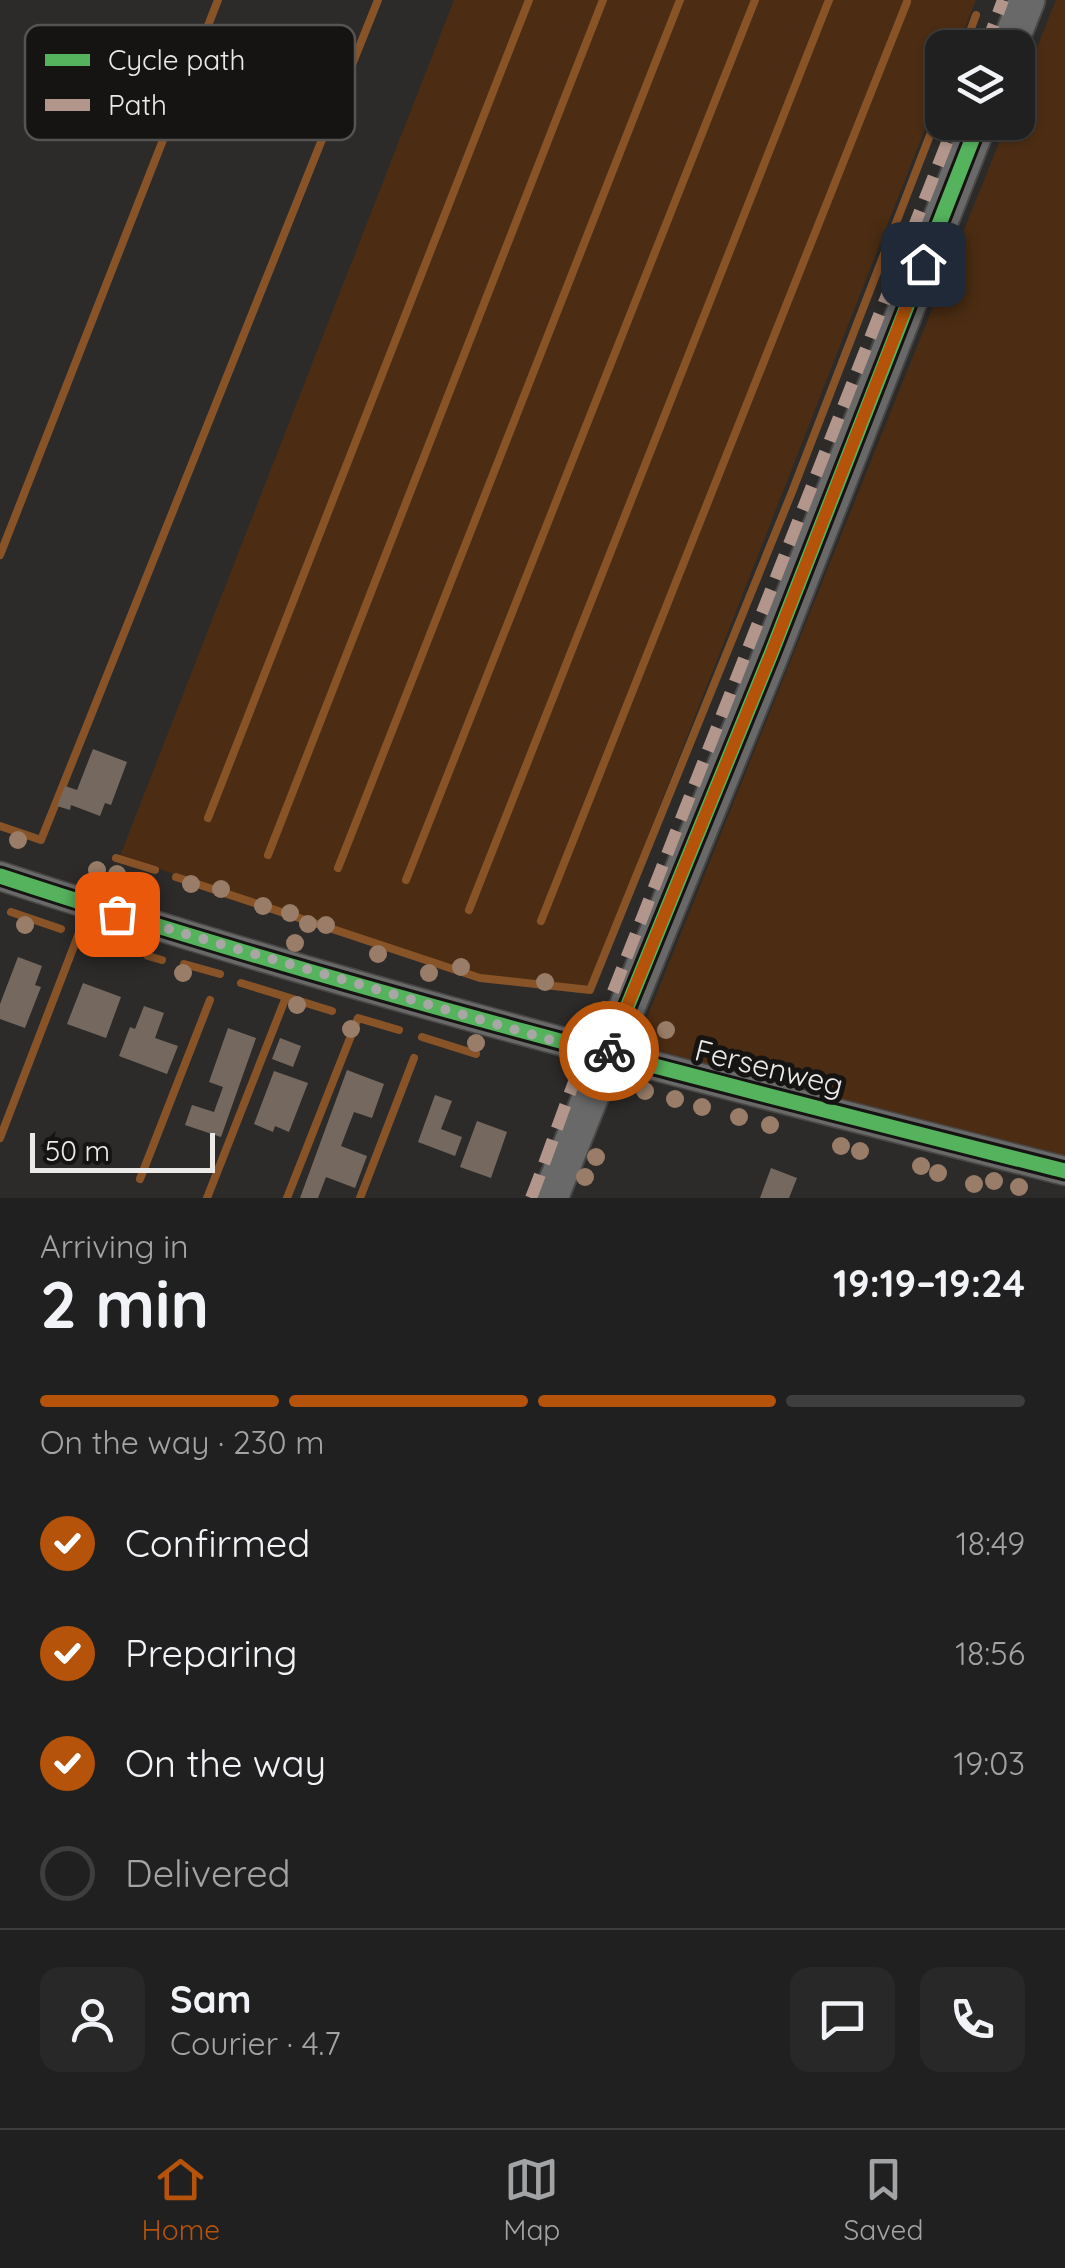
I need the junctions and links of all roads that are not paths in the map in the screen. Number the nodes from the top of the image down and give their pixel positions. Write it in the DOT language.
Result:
graph roads {
  1 [pos="1027,0"];
  2 [pos="1015,30"];
  3 [pos="972,140"];
  4 [pos="0,876"];
  5 [pos="622,1017"];
  6 [pos="607,1055"];
  7 [pos="1065,1172"];
  8 [pos="550,1198"];
  1 -- 2 [label="street"];
  3 -- 5 [label="street"];
  4 -- 6 [label="street, Fersenweg"];
  5 -- 6 [label="main road"];
  6 -- 7 [label="street, Fersenweg"];
  6 -- 8 [label="street"];
}
